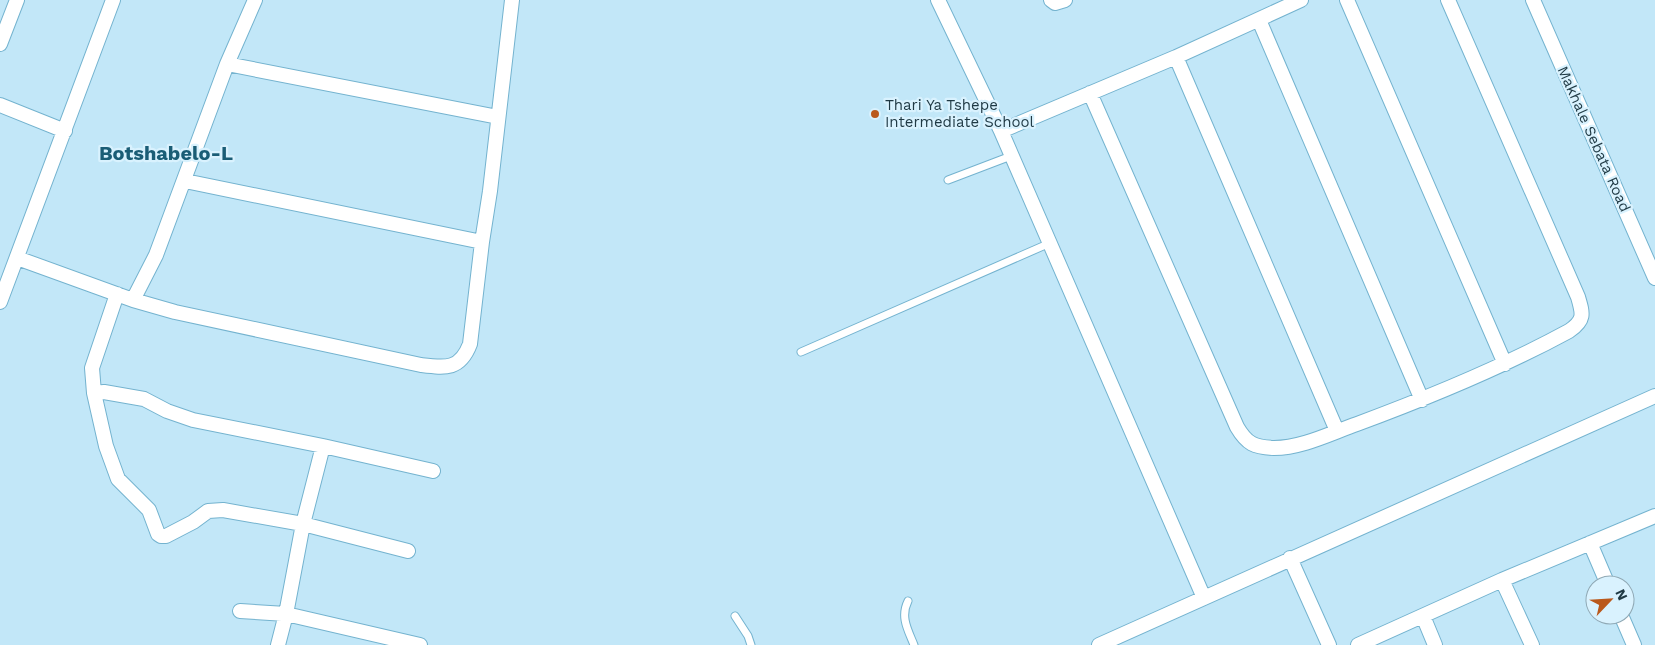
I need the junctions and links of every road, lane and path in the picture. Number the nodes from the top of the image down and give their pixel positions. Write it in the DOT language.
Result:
graph roads {
  1 [pos="17,0"];
  2 [pos="113,0"];
  3 [pos="254,0"];
  4 [pos="512,0"];
  5 [pos="938,0"];
  6 [pos="1051,0"];
  7 [pos="1065,0"];
  8 [pos="1301,0"];
  9 [pos="1347,0"];
  10 [pos="1448,0"];
  11 [pos="1533,0"];
  12 [pos="6,12"];
  13 [pos="1259,20"];
  14 [pos="0,44"];
  15 [pos="1176,57"];
  16 [pos="227,64"];
  17 [pos="1090,93"];
  18 [pos="0,105"];
  19 [pos="498,118"];
  20 [pos="65,131"];
  21 [pos="1001,131"];
  22 [pos="1011,156"];
  23 [pos="948,180"];
  24 [pos="184,181"];
  25 [pos="482,242"];
  26 [pos="1050,243"];
  27 [pos="17,258"];
  28 [pos="1655,278"];
  29 [pos="117,294"];
  30 [pos="132,300"];
  31 [pos="0,302"];
  32 [pos="801,352"];
  33 [pos="1505,364"];
  34 [pos="94,392"];
  35 [pos="1655,396"];
  36 [pos="1422,400"];
  37 [pos="1337,431"];
  38 [pos="323,446"];
  39 [pos="433,471"];
  40 [pos="1655,516"];
  41 [pos="303,524"];
  42 [pos="1590,543"];
  43 [pos="408,551"];
  44 [pos="1290,558"];
  45 [pos="1604,575"];
  46 [pos="1502,580"];
  47 [pos="1204,598"];
  48 [pos="908,601"];
  49 [pos="240,611"];
  50 [pos="286,614"];
  51 [pos="735,616"];
  52 [pos="1423,616"];
  53 [pos="1625,625"];
  54 [pos="278,645"];
  55 [pos="420,645"];
  56 [pos="751,645"];
  57 [pos="914,645"];
  58 [pos="1099,645"];
  59 [pos="1329,645"];
  60 [pos="1358,645"];
  61 [pos="1435,645"];
  62 [pos="1532,645"];
  63 [pos="1634,645"];
  1 -- 12 [label="street"];
  2 -- 20 [label="street"];
  3 -- 16 [label="street"];
  4 -- 19 [label="street"];
  5 -- 21 [label="street"];
  6 -- 7 [label="street"];
  8 -- 13 [label="street"];
  9 -- 33 [label="street"];
  10 -- 33 [label="street"];
  11 -- 28 [label="street, Makhale Sebata Road"];
  12 -- 14 [label="street"];
  13 -- 15 [label="street"];
  13 -- 36 [label="street"];
  15 -- 17 [label="street"];
  15 -- 37 [label="street"];
  16 -- 19 [label="street"];
  16 -- 24 [label="street"];
  17 -- 21 [label="street"];
  17 -- 37 [label="street"];
  18 -- 20 [label="street"];
  19 -- 25 [label="street"];
  20 -- 27 [label="street"];
  21 -- 22 [label="street"];
  22 -- 23 [label="lane"];
  22 -- 26 [label="street"];
  24 -- 25 [label="street"];
  24 -- 30 [label="street"];
  25 -- 30 [label="street"];
  26 -- 32 [label="lane"];
  26 -- 47 [label="street"];
  27 -- 29 [label="street"];
  27 -- 31 [label="street"];
  29 -- 30 [label="street"];
  29 -- 34 [label="street"];
  33 -- 36 [label="street"];
  34 -- 38 [label="street"];
  34 -- 41 [label="street"];
  35 -- 44 [label="street"];
  36 -- 37 [label="street"];
  38 -- 39 [label="street"];
  38 -- 41 [label="street"];
  40 -- 42 [label="street"];
  41 -- 43 [label="street"];
  41 -- 50 [label="street"];
  42 -- 45 [label="street"];
  42 -- 46 [label="street"];
  44 -- 47 [label="street"];
  44 -- 59 [label="street"];
  46 -- 52 [label="street"];
  46 -- 62 [label="street"];
  47 -- 58 [label="street"];
  48 -- 57 [label="lane"];
  49 -- 50 [label="street"];
  50 -- 54 [label="street"];
  50 -- 55 [label="street"];
  51 -- 56 [label="lane"];
  52 -- 60 [label="street"];
  52 -- 61 [label="street"];
  53 -- 63 [label="street"];
}
